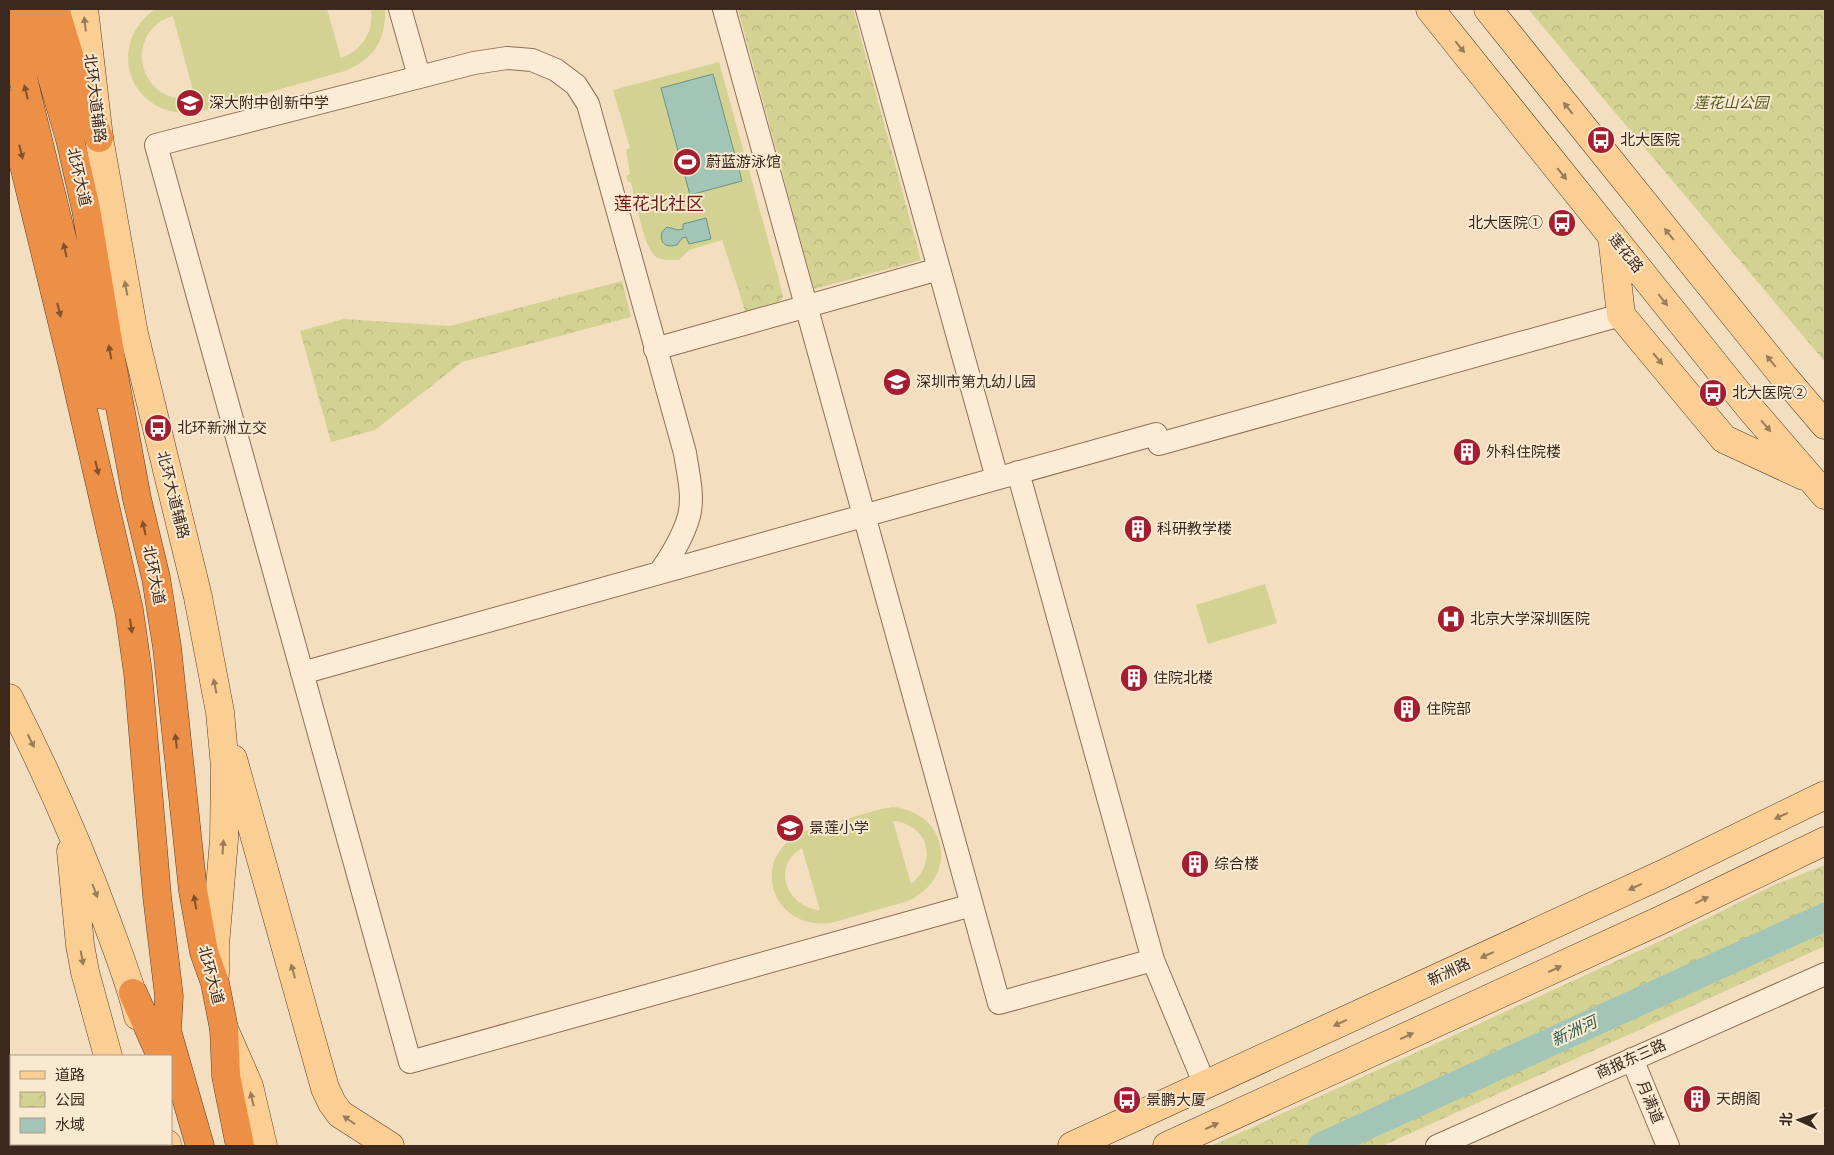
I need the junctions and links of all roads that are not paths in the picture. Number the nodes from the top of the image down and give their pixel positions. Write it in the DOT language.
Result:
graph roads {
  1 [pos="32,9"];
  2 [pos="54,9"];
  3 [pos="84,9"];
  4 [pos="400,9"];
  5 [pos="724,9"];
  6 [pos="867,9"];
  7 [pos="1430,9"];
  8 [pos="1488,9"];
  9 [pos="9,21"];
  10 [pos="419,76"];
  11 [pos="9,104"];
  12 [pos="99,138"];
  13 [pos="1612,236"];
  14 [pos="939,269"];
  15 [pos="807,307"];
  16 [pos="1621,314"];
  17 [pos="655,349"];
  18 [pos="1825,425"];
  19 [pos="1008,475"];
  20 [pos="1819,488"];
  21 [pos="137,498"];
  22 [pos="864,515"];
  23 [pos="660,572"];
  24 [pos="302,673"];
  25 [pos="9,698"];
  26 [pos="220,712"];
  27 [pos="1825,795"];
  28 [pos="68,822"];
  29 [pos="1825,841"];
  30 [pos="972,905"];
  31 [pos="1153,960"];
  32 [pos="1825,974"];
  33 [pos="215,983"];
  34 [pos="133,993"];
  35 [pos="224,1029"];
  36 [pos="108,1055"];
  37 [pos="148,1055"];
  38 [pos="161,1055"];
  39 [pos="1627,1061"];
  40 [pos="172,1082"];
  41 [pos="1205,1085"];
  42 [pos="200,1146"];
  43 [pos="240,1146"];
  44 [pos="263,1146"];
  45 [pos="390,1146"];
  46 [pos="1072,1146"];
  47 [pos="1167,1146"];
  48 [pos="1437,1146"];
  49 [pos="1659,1146"];
  50 [pos="1668,1146"];
  21 -- 1 [label="highway, 北环大道, one-way"];
  2 -- 12 [label="highway"];
  12 -- 3 [label="main road, 北环大道辅路, one-way"];
  4 -- 10 [label="street"];
  5 -- 15 [label="street"];
  6 -- 14 [label="street"];
  7 -- 13 [label="main road, 莲花路, one-way"];
  18 -- 8 [label="main road, one-way"];
  21 -- 9 [label="highway, one-way"];
  10 -- 17 [label="street"];
  10 -- 24 [label="street"];
  11 -- 42 [label="highway, 北环大道, one-way"];
  26 -- 12 [label="main road, 北环大道辅路, one-way"];
  13 -- 16 [label="main road"];
  13 -- 20 [label="main road, 莲花路, one-way"];
  14 -- 15 [label="street"];
  14 -- 19 [label="street"];
  15 -- 17 [label="street"];
  15 -- 22 [label="street"];
  16 -- 19 [label="street"];
  16 -- 20 [label="main road, one-way"];
  17 -- 23 [label="street"];
  19 -- 22 [label="street"];
  19 -- 31 [label="street"];
  33 -- 21 [label="highway, 北环大道, one-way"];
  22 -- 23 [label="street"];
  22 -- 30 [label="street"];
  23 -- 24 [label="street"];
  24 -- 30 [label="street"];
  25 -- 28 [label="main road, one-way"];
  33 -- 26 [label="main road, 北环大道辅路, one-way"];
  45 -- 26 [label="main road, one-way"];
  27 -- 41 [label="main road, 新洲路, one-way"];
  28 -- 34 [label="main road, one-way"];
  28 -- 36 [label="main road, one-way"];
  47 -- 29 [label="main road, one-way"];
  30 -- 31 [label="street"];
  31 -- 41 [label="street"];
  32 -- 39 [label="street, 商报东三路"];
  33 -- 35 [label="highway, 北环大道"];
  34 -- 37 [label="main road"];
  34 -- 38 [label="highway"];
  35 -- 43 [label="highway, 北环大道"];
  44 -- 35 [label="main road, one-way"];
  39 -- 48 [label="street, 商报东三路"];
  39 -- 49 [label="street, 月满道"];
  39 -- 50 [label="street, 月满道"];
  40 -- 42 [label="highway"];
  41 -- 46 [label="main road, 新洲路"];
}
